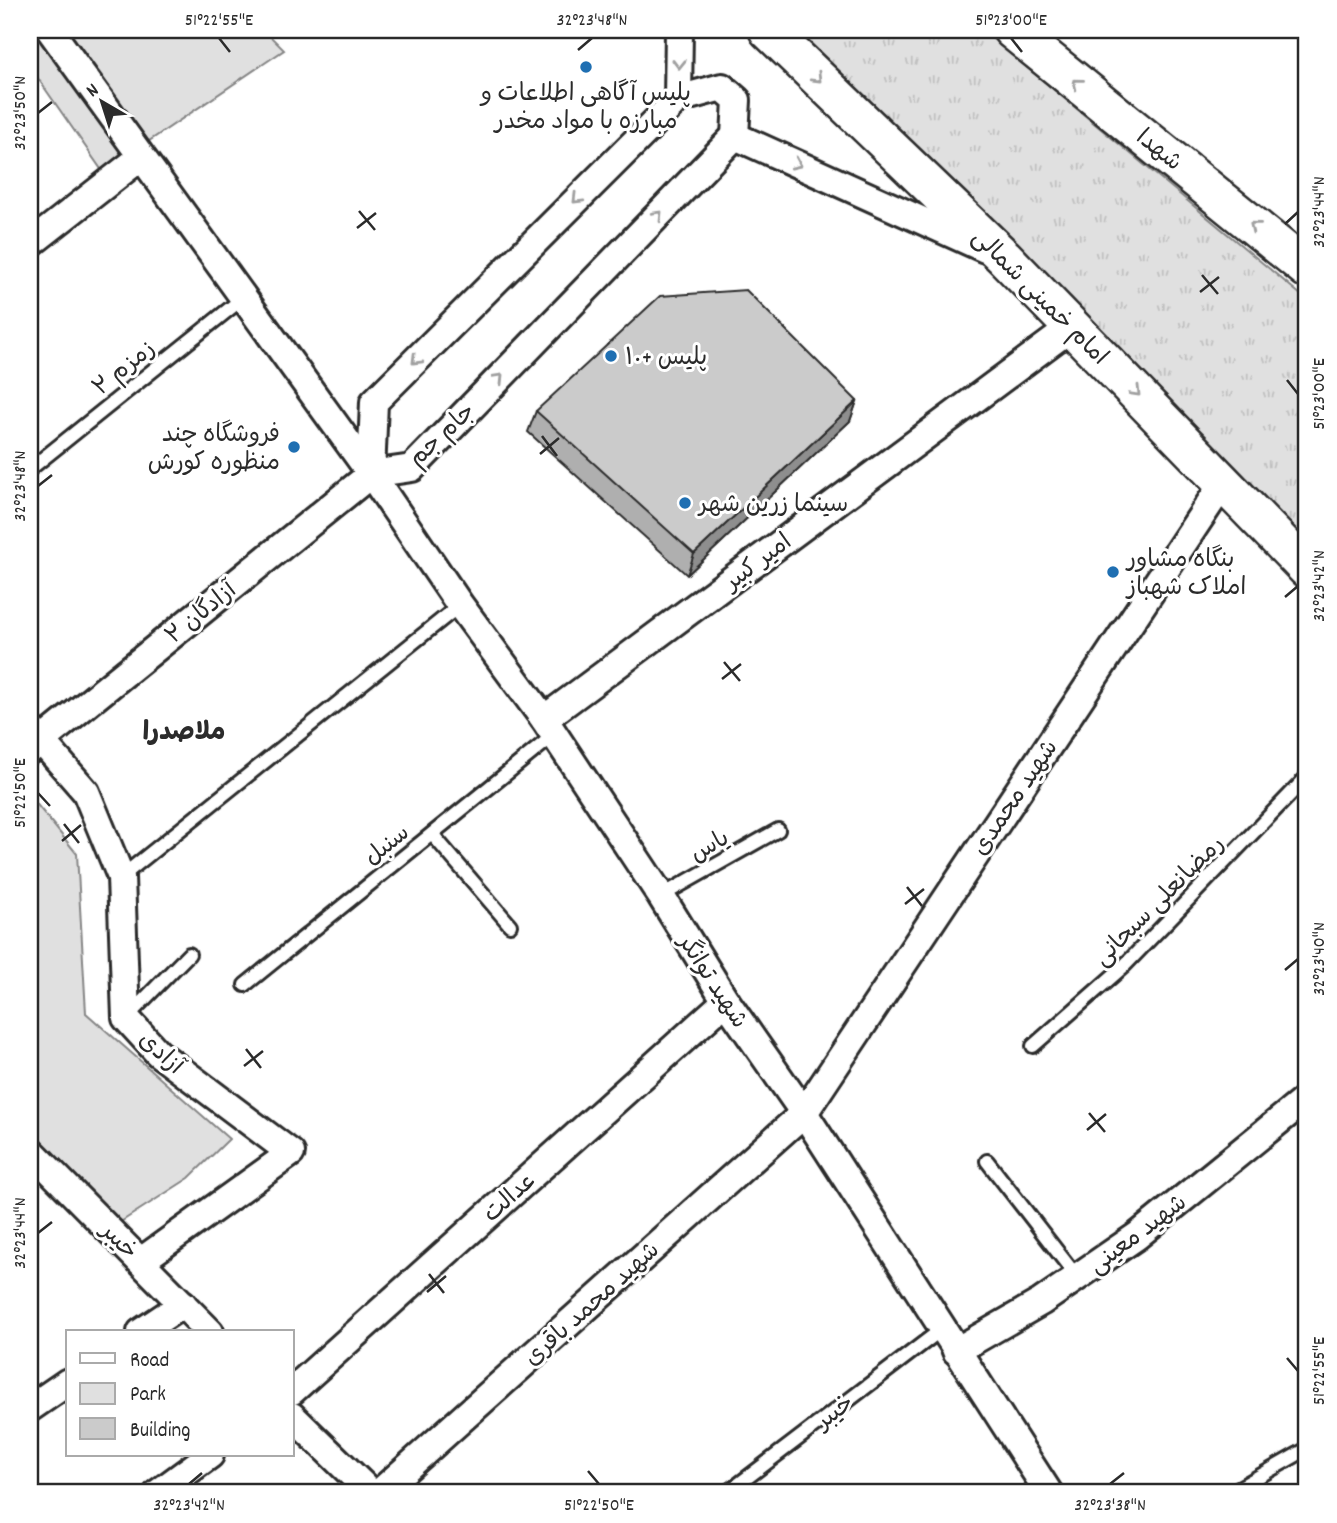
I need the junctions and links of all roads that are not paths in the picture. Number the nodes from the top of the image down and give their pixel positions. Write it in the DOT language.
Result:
graph roads {
  1 [pos="50,30"];
  2 [pos="679,30"];
  3 [pos="768,30"];
  4 [pos="1012,30"];
  5 [pos="678,99"];
  6 [pos="735,136"];
  7 [pos="141,157"];
  8 [pos="30,244"];
  9 [pos="1003,257"];
  10 [pos="1307,269"];
  11 [pos="243,298"];
  12 [pos="1073,327"];
  13 [pos="30,469"];
  14 [pos="371,474"];
  15 [pos="1224,482"];
  16 [pos="1292,546"];
  17 [pos="1307,569"];
  18 [pos="460,605"];
  19 [pos="549,727"];
  20 [pos="33,740"];
  21 [pos="1307,777"];
  22 [pos="778,830"];
  23 [pos="432,834"];
  24 [pos="121,877"];
  25 [pos="661,897"];
  26 [pos="510,925"];
  27 [pos="189,954"];
  28 [pos="245,985"];
  29 [pos="726,1001"];
  30 [pos="126,1017"];
  31 [pos="1033,1046"];
  32 [pos="1307,1098"];
  33 [pos="804,1113"];
  34 [pos="30,1150"];
  35 [pos="986,1161"];
  36 [pos="141,1261"];
  37 [pos="1077,1278"];
  38 [pos="183,1304"];
  39 [pos="144,1330"];
  40 [pos="208,1330"];
  41 [pos="949,1340"];
  42 [pos="66,1382"];
  43 [pos="294,1389"];
  44 [pos="30,1408"];
  45 [pos="294,1418"];
  46 [pos="1307,1449"];
  47 [pos="208,1456"];
  48 [pos="158,1493"];
  49 [pos="371,1493"];
  50 [pos="379,1493"];
  51 [pos="727,1493"];
  52 [pos="1049,1493"];
  53 [pos="1230,1493"];
  1 -- 7 [label="street, شهید توانگر"];
  2 -- 5 [label="street, one-way"];
  3 -- 9 [label="main road, امام خمینی شمالی, one-way"];
  10 -- 4 [label="main road, شهدا, one-way"];
  5 -- 6 [label="street"];
  5 -- 14 [label="street, جام جم, one-way"];
  6 -- 9 [label="street, one-way"];
  14 -- 6 [label="street, جام جم, one-way"];
  7 -- 8 [label="street"];
  7 -- 11 [label="street, شهید توانگر"];
  9 -- 12 [label="main road, امام خمینی شمالی"];
  11 -- 13 [label="lane, زمزم ۲"];
  11 -- 14 [label="street, شهید توانگر"];
  12 -- 15 [label="main road, امام خمینی شمالی, one-way"];
  12 -- 19 [label="street, امیر کبیر"];
  14 -- 18 [label="street, شهید توانگر"];
  14 -- 20 [label="street, آزادگان ۲"];
  15 -- 16 [label="main road, امام خمینی شمالی"];
  15 -- 33 [label="street, شهید محمدی"];
  16 -- 17 [label="main road, امام خمینی شمالی"];
  18 -- 19 [label="street, شهید توانگر"];
  18 -- 24 [label="lane"];
  19 -- 23 [label="lane, سنبل"];
  19 -- 25 [label="street, شهید توانگر"];
  20 -- 24 [label="street, آزادی"];
  21 -- 31 [label="lane, رمضانعلی سبحانی"];
  22 -- 25 [label="lane, یاس"];
  23 -- 26 [label="lane"];
  23 -- 28 [label="lane, سنبل"];
  24 -- 30 [label="street, آزادی"];
  25 -- 29 [label="street, شهید توانگر"];
  27 -- 30 [label="lane"];
  29 -- 33 [label="street, شهید توانگر"];
  29 -- 43 [label="street, عدالت"];
  30 -- 36 [label="street, آزادی"];
  32 -- 37 [label="street, شهید معینی"];
  33 -- 41 [label="street, شهید توانگر"];
  33 -- 50 [label="street, شهید محمد باقری"];
  34 -- 36 [label="street, خیبر"];
  35 -- 37 [label="lane"];
  36 -- 38 [label="street, خیبر"];
  37 -- 41 [label="street, شهید معینی"];
  38 -- 39 [label="street"];
  38 -- 40 [label="street, خیبر"];
  41 -- 51 [label="lane, خیبر"];
  41 -- 52 [label="street, شهید توانگر"];
  42 -- 44 [label="street"];
  45 -- 49 [label="street"];
  46 -- 53 [label="lane"];
  47 -- 48 [label="street"];
}
